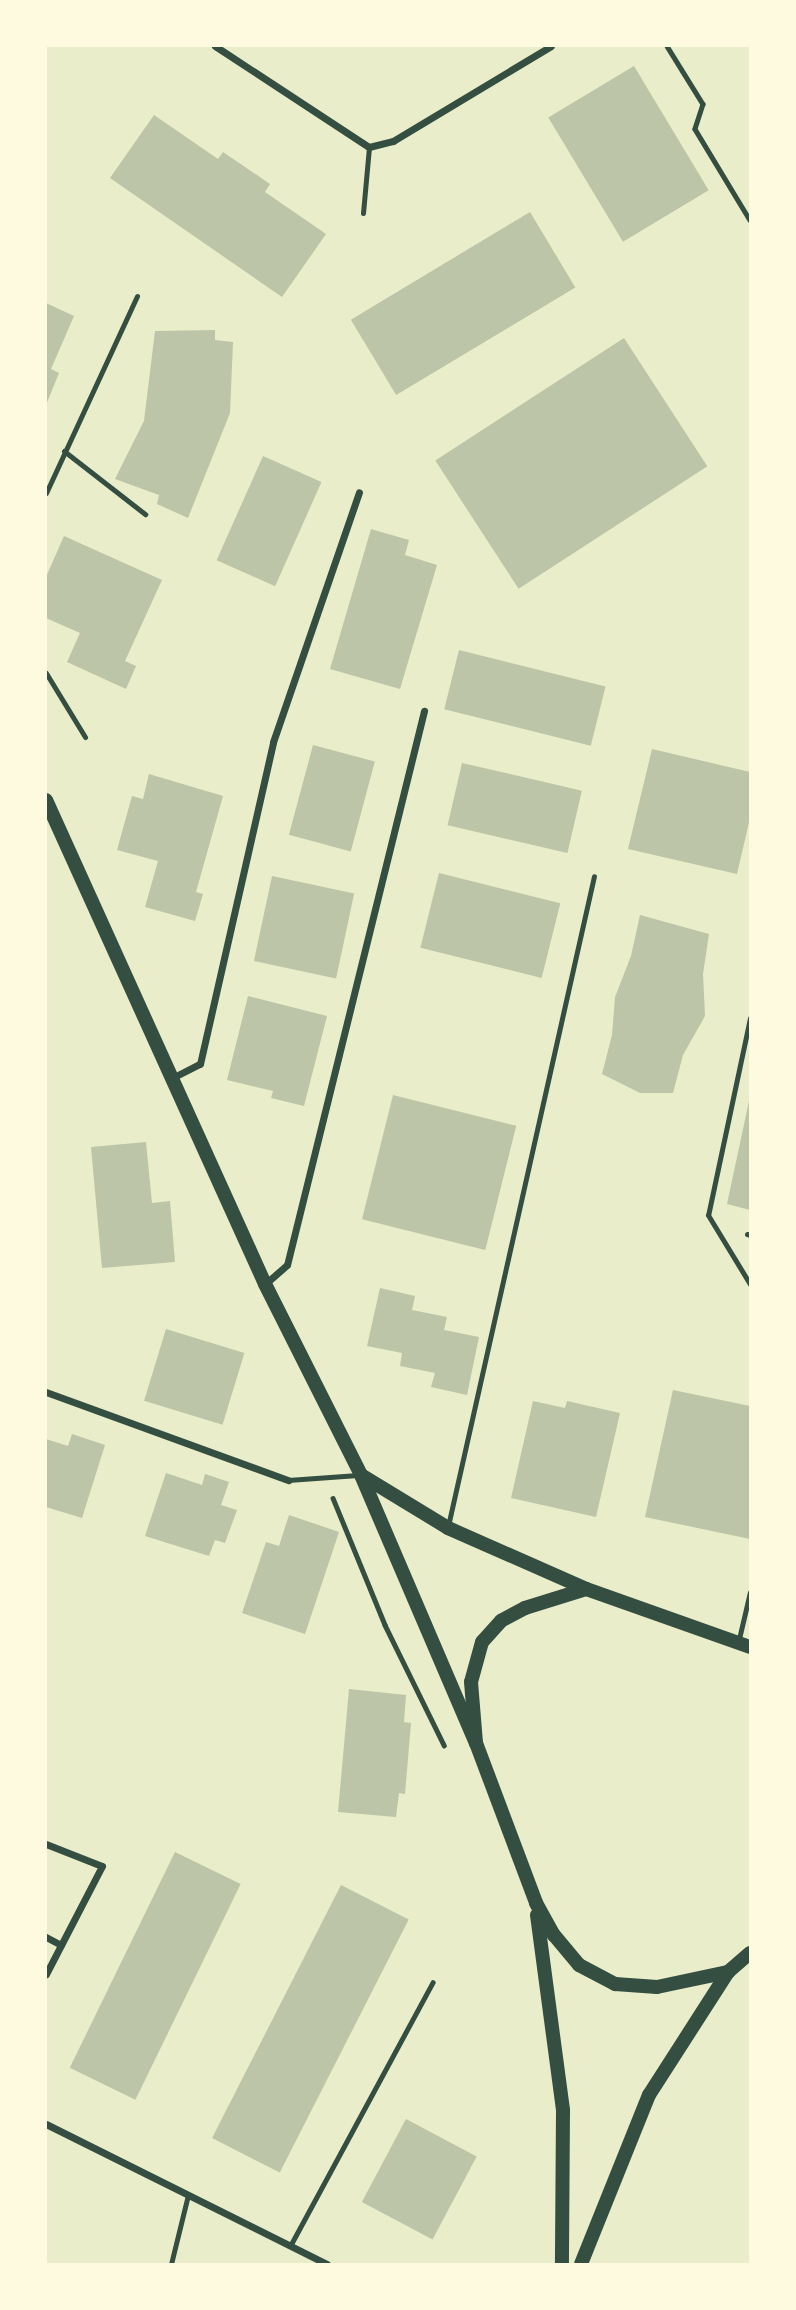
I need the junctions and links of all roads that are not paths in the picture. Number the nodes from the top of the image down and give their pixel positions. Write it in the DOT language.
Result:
graph roads {
  1 [pos="215,46"];
  2 [pos="551,46"];
  3 [pos="369,147"];
  4 [pos="363,213"];
  5 [pos="137,296"];
  6 [pos="64,451"];
  7 [pos="359,492"];
  8 [pos="46,493"];
  9 [pos="145,514"];
  10 [pos="46,673"];
  11 [pos="425,711"];
  12 [pos="85,737"];
  13 [pos="46,800"];
  14 [pos="594,877"];
  15 [pos="751,1018"];
  16 [pos="171,1078"];
  17 [pos="265,1284"];
  18 [pos="751,1284"];
  19 [pos="46,1392"];
  20 [pos="361,1475"];
  21 [pos="288,1480"];
  22 [pos="448,1528"];
  23 [pos="586,1589"];
  24 [pos="751,1592"];
  25 [pos="744,1645"];
  26 [pos="476,1743"];
  27 [pos="46,1844"];
  28 [pos="536,1903"];
  29 [pos="46,1937"];
  30 [pos="61,1945"];
  31 [pos="751,1953"];
  32 [pos="729,1972"];
  33 [pos="46,1974"];
  34 [pos="433,1982"];
  35 [pos="46,2124"];
  36 [pos="188,2196"];
  37 [pos="290,2246"];
  38 [pos="314,2261"];
  39 [pos="171,2264"];
  40 [pos="327,2264"];
  41 [pos="562,2264"];
  42 [pos="581,2264"];
  1 -- 3 [label="street"];
  2 -- 3 [label="street"];
  3 -- 4 [label="lane"];
  5 -- 6 [label="lane"];
  6 -- 8 [label="lane"];
  6 -- 9 [label="lane"];
  7 -- 16 [label="street"];
  10 -- 12 [label="lane"];
  11 -- 17 [label="street"];
  13 -- 16 [label="main road"];
  14 -- 22 [label="lane"];
  15 -- 18 [label="lane"];
  16 -- 17 [label="main road"];
  17 -- 20 [label="main road"];
  19 -- 21 [label="street"];
  20 -- 21 [label="lane"];
  20 -- 22 [label="main road"];
  20 -- 26 [label="main road"];
  22 -- 23 [label="main road"];
  23 -- 25 [label="main road"];
  23 -- 26 [label="main road"];
  24 -- 25 [label="lane"];
  26 -- 28 [label="main road"];
  27 -- 30 [label="street"];
  28 -- 32 [label="main road"];
  28 -- 41 [label="main road"];
  29 -- 30 [label="street"];
  30 -- 33 [label="street"];
  31 -- 32 [label="main road"];
  32 -- 42 [label="main road"];
  34 -- 37 [label="lane"];
  35 -- 36 [label="street"];
  36 -- 37 [label="street"];
  36 -- 39 [label="lane"];
  37 -- 38 [label="street"];
  38 -- 40 [label="street"];
}
